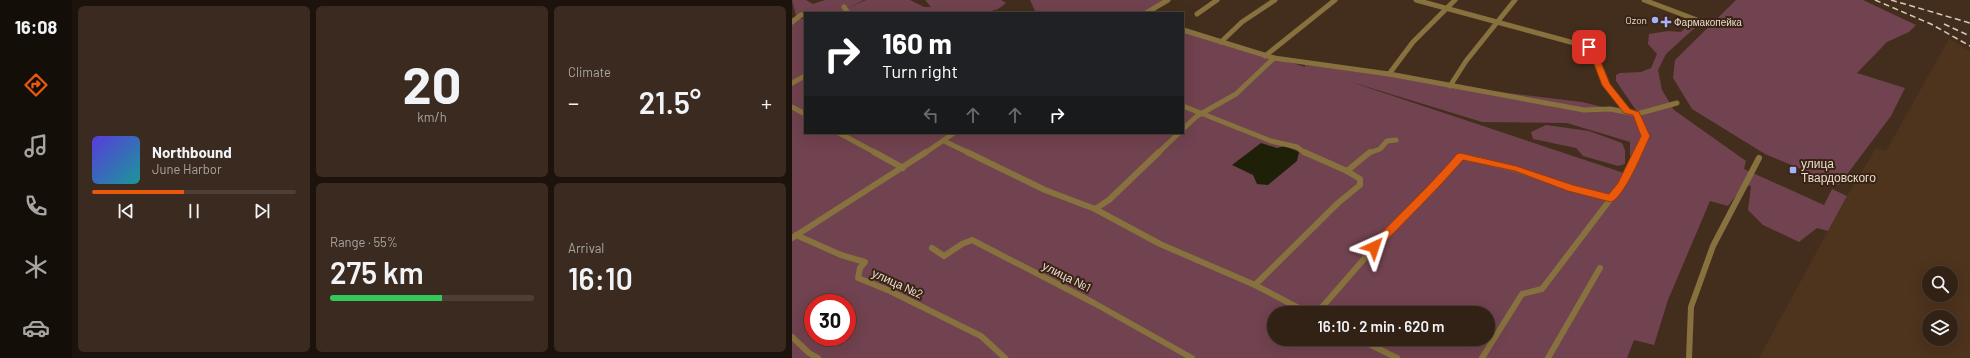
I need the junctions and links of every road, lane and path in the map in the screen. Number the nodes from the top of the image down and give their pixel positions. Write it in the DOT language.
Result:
graph roads {
  1 [pos="1168,0"];
  2 [pos="1217,0"];
  3 [pos="1274,0"];
  4 [pos="1335,0"];
  5 [pos="1416,0"];
  6 [pos="1455,0"];
  7 [pos="1515,0"];
  8 [pos="1644,0"];
  9 [pos="844,7"];
  10 [pos="1448,8"];
  11 [pos="847,12"];
  12 [pos="1148,12"];
  13 [pos="1197,14"];
  14 [pos="801,15"];
  15 [pos="792,22"];
  16 [pos="1496,22"];
  17 [pos="1705,23"];
  18 [pos="1184,30"];
  19 [pos="1221,42"];
  20 [pos="1265,56"];
  21 [pos="1274,58"];
  22 [pos="1389,74"];
  23 [pos="804,77"];
  24 [pos="792,83"];
  25 [pos="1450,86"];
  26 [pos="1677,104"];
  27 [pos="1184,106"];
  28 [pos="792,107"];
  29 [pos="1627,111"];
  30 [pos="804,113"];
  31 [pos="1202,113"];
  32 [pos="1637,114"];
  33 [pos="1184,128"];
  34 [pos="841,134"];
  35 [pos="953,134"];
  36 [pos="1178,134"];
  37 [pos="1396,140"];
  38 [pos="944,141"];
  39 [pos="1759,158"];
  40 [pos="903,168"];
  41 [pos="1347,171"];
  42 [pos="1611,198"];
  43 [pos="1095,209"];
  44 [pos="794,237"];
  45 [pos="932,248"];
  46 [pos="1600,268"];
  47 [pos="1255,286"];
  48 [pos="1294,306"];
  49 [pos="1323,306"];
  50 [pos="792,337"];
  51 [pos="1373,346"];
  52 [pos="818,358"];
  53 [pos="1005,358"];
  54 [pos="1192,358"];
  55 [pos="1397,358"];
  56 [pos="1482,358"];
  57 [pos="1548,358"];
  58 [pos="1690,358"];
  1 -- 12 [label="street"];
  2 -- 13 [label="street"];
  3 -- 19 [label="street"];
  4 -- 20 [label="street"];
  5 -- 10 [label="street"];
  6 -- 10 [label="street"];
  7 -- 16 [label="street"];
  8 -- 17 [label="street"];
  9 -- 11 [label="street"];
  10 -- 16 [label="street"];
  10 -- 22 [label="street"];
  14 -- 15 [label="street"];
  16 -- 25 [label="street"];
  16 -- 29 [label="street"];
  18 -- 19 [label="street"];
  19 -- 20 [label="street"];
  20 -- 21 [label="street"];
  21 -- 22 [label="street"];
  21 -- 31 [label="street"];
  22 -- 25 [label="street"];
  23 -- 24 [label="street"];
  25 -- 29 [label="street"];
  26 -- 32 [label="street"];
  27 -- 31 [label="street"];
  28 -- 30 [label="street"];
  29 -- 32 [label="street"];
  31 -- 33 [label="street"];
  31 -- 41 [label="street"];
  32 -- 42 [label="street"];
  34 -- 40 [label="street"];
  35 -- 38 [label="street"];
  36 -- 43 [label="street"];
  37 -- 41 [label="street"];
  38 -- 40 [label="street"];
  38 -- 43 [label="street"];
  39 -- 58 [label="street"];
  40 -- 44 [label="street"];
  41 -- 47 [label="street"];
  42 -- 49 [label="street"];
  42 -- 56 [label="street"];
  43 -- 47 [label="street"];
  44 -- 53 [label="street, улица №2"];
  45 -- 54 [label="street, улица №1"];
  46 -- 57 [label="street"];
  47 -- 48 [label="street"];
  50 -- 52 [label="street"];
  51 -- 55 [label="street"];
}
